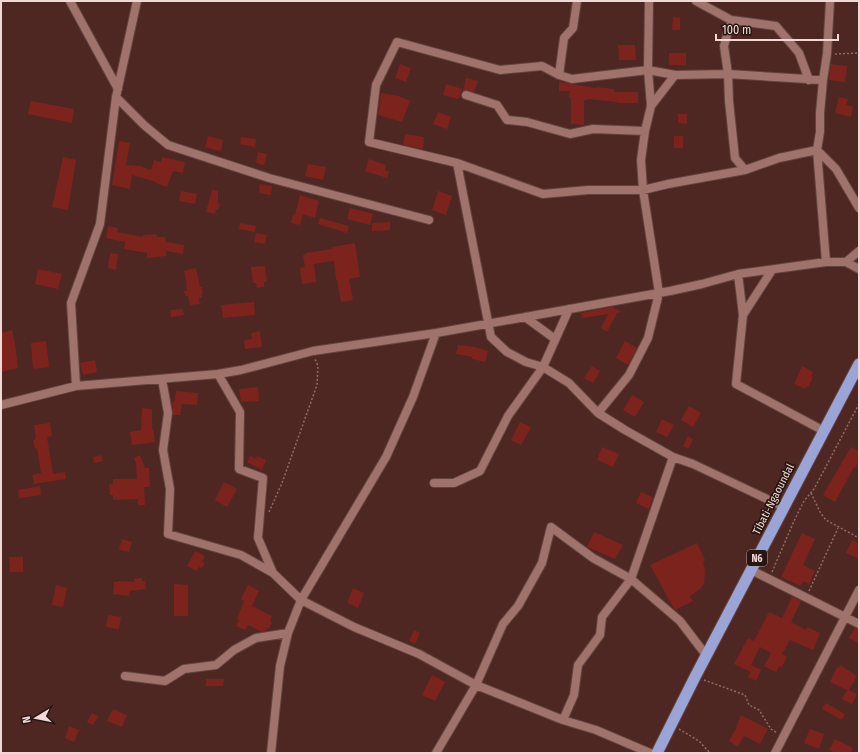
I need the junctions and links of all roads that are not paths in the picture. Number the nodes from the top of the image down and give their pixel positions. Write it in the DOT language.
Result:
graph roads {
  1 [pos="70,1"];
  2 [pos="137,1"];
  3 [pos="577,1"];
  4 [pos="649,1"];
  5 [pos="696,1"];
  6 [pos="830,1"];
  7 [pos="834,1"];
  8 [pos="829,13"];
  9 [pos="731,20"];
  10 [pos="648,70"];
  11 [pos="728,74"];
  12 [pos="559,75"];
  13 [pos="675,75"];
  14 [pos="809,80"];
  15 [pos="822,80"];
  16 [pos="117,93"];
  17 [pos="466,95"];
  18 [pos="651,106"];
  19 [pos="645,131"];
  20 [pos="818,150"];
  21 [pos="457,163"];
  22 [pos="745,170"];
  23 [pos="643,190"];
  24 [pos="859,208"];
  25 [pos="429,220"];
  26 [pos="859,251"];
  27 [pos="826,262"];
  28 [pos="846,262"];
  29 [pos="859,269"];
  30 [pos="772,270"];
  31 [pos="738,274"];
  32 [pos="660,292"];
  33 [pos="569,309"];
  34 [pos="742,315"];
  35 [pos="526,317"];
  36 [pos="489,323"];
  37 [pos="436,332"];
  38 [pos="555,339"];
  39 [pos="859,364"];
  40 [pos="543,367"];
  41 [pos="218,374"];
  42 [pos="162,379"];
  43 [pos="76,386"];
  44 [pos="1,405"];
  45 [pos="598,413"];
  46 [pos="824,431"];
  47 [pos="673,457"];
  48 [pos="434,483"];
  49 [pos="784,507"];
  50 [pos="751,570"];
  51 [pos="273,573"];
  52 [pos="631,580"];
  53 [pos="859,590"];
  54 [pos="301,600"];
  55 [pos="845,617"];
  56 [pos="859,624"];
  57 [pos="288,633"];
  58 [pos="706,655"];
  59 [pos="125,676"];
  60 [pos="476,685"];
  61 [pos="563,720"];
  62 [pos="271,753"];
  63 [pos="436,753"];
  64 [pos="650,753"];
  65 [pos="657,753"];
  66 [pos="775,753"];
  1 -- 16 [label="street"];
  2 -- 16 [label="street"];
  3 -- 12 [label="street"];
  4 -- 10 [label="street"];
  5 -- 9 [label="street"];
  6 -- 8 [label="street"];
  7 -- 8 [label="street"];
  8 -- 15 [label="street"];
  9 -- 11 [label="street"];
  9 -- 14 [label="street"];
  10 -- 12 [label="street"];
  10 -- 13 [label="street"];
  10 -- 18 [label="street"];
  11 -- 13 [label="street"];
  11 -- 14 [label="street"];
  11 -- 22 [label="street"];
  12 -- 21 [label="street"];
  13 -- 18 [label="street"];
  14 -- 15 [label="street"];
  15 -- 20 [label="street"];
  16 -- 25 [label="street"];
  16 -- 43 [label="street"];
  17 -- 19 [label="street"];
  18 -- 19 [label="street"];
  19 -- 23 [label="street"];
  20 -- 22 [label="street"];
  20 -- 24 [label="street"];
  20 -- 27 [label="street"];
  21 -- 23 [label="street"];
  21 -- 36 [label="street"];
  22 -- 23 [label="street"];
  23 -- 32 [label="street"];
  26 -- 28 [label="street"];
  27 -- 28 [label="street"];
  27 -- 30 [label="street"];
  28 -- 29 [label="street"];
  30 -- 31 [label="street"];
  30 -- 34 [label="street"];
  31 -- 32 [label="street"];
  31 -- 34 [label="street"];
  32 -- 33 [label="street"];
  32 -- 45 [label="street"];
  33 -- 35 [label="street"];
  33 -- 38 [label="street"];
  34 -- 46 [label="street"];
  35 -- 36 [label="street"];
  35 -- 38 [label="street"];
  36 -- 37 [label="street"];
  36 -- 40 [label="street"];
  37 -- 41 [label="street"];
  37 -- 54 [label="street"];
  38 -- 40 [label="street"];
  39 -- 46 [label="highway, Tibati-Ngaoundal / N6"];
  40 -- 45 [label="street"];
  40 -- 48 [label="street"];
  41 -- 42 [label="street"];
  41 -- 51 [label="street"];
  42 -- 43 [label="street"];
  42 -- 51 [label="street"];
  43 -- 44 [label="street"];
  45 -- 47 [label="street"];
  46 -- 49 [label="highway, Tibati-Ngaoundal / N6"];
  47 -- 49 [label="street"];
  47 -- 52 [label="street"];
  49 -- 50 [label="highway, Tibati-Ngaoundal / N6"];
  50 -- 55 [label="street"];
  50 -- 58 [label="highway, Tibati-Ngaoundal / N6"];
  51 -- 54 [label="street"];
  52 -- 58 [label="street"];
  52 -- 60 [label="street"];
  52 -- 61 [label="street"];
  53 -- 55 [label="street"];
  54 -- 57 [label="street"];
  54 -- 60 [label="street"];
  55 -- 56 [label="street"];
  55 -- 66 [label="street"];
  57 -- 59 [label="street"];
  57 -- 62 [label="street"];
  58 -- 65 [label="highway, Tibati-Ngaoundal / N6"];
  60 -- 61 [label="street"];
  60 -- 63 [label="street"];
  61 -- 64 [label="street"];
}
